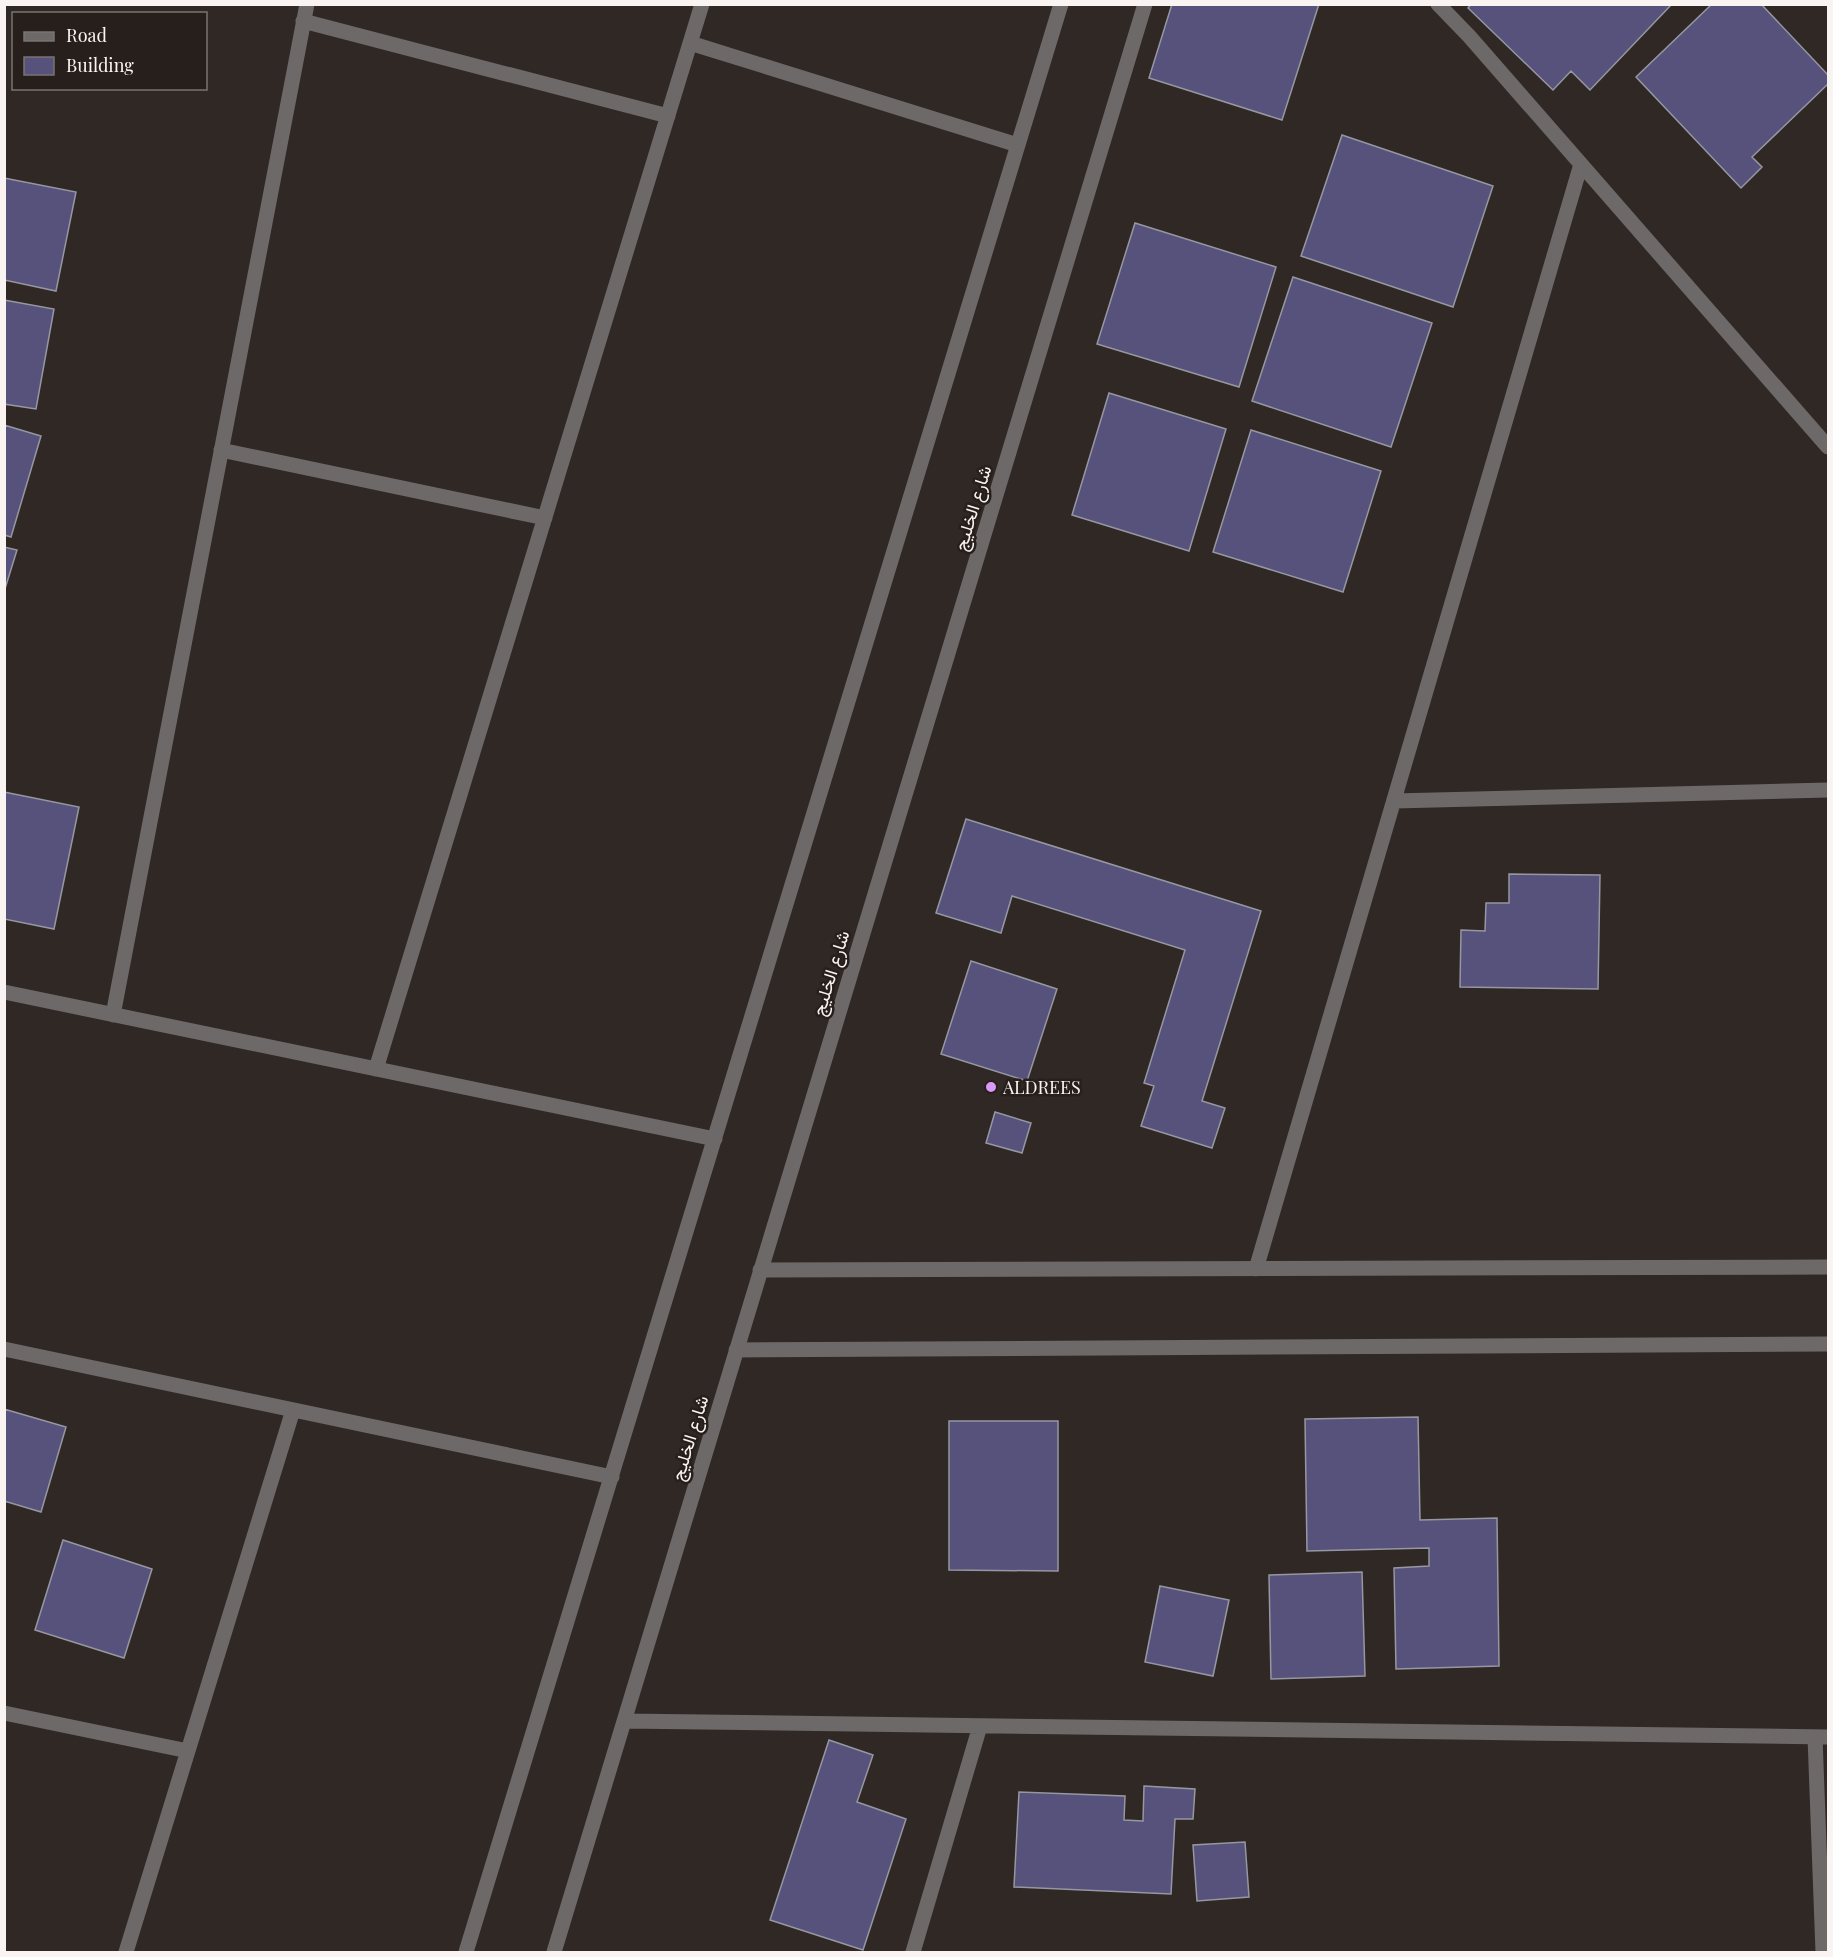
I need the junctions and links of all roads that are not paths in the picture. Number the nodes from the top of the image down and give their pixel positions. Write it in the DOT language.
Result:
graph roads {
  1 [pos="307,4"];
  2 [pos="702,4"];
  3 [pos="1061,4"];
  4 [pos="1145,4"];
  5 [pos="1438,4"];
  6 [pos="303,21"];
  7 [pos="690,43"];
  8 [pos="668,116"];
  9 [pos="1018,145"];
  10 [pos="1581,164"];
  11 [pos="1828,447"];
  12 [pos="221,450"];
  13 [pos="545,518"];
  14 [pos="1828,790"];
  15 [pos="1394,801"];
  16 [pos="4,993"];
  17 [pos="113,1015"];
  18 [pos="376,1069"];
  19 [pos="715,1139"];
  20 [pos="1828,1267"];
  21 [pos="1256,1269"];
  22 [pos="760,1270"];
  23 [pos="1828,1344"];
  24 [pos="4,1349"];
  25 [pos="736,1350"];
  26 [pos="293,1410"];
  27 [pos="612,1477"];
  28 [pos="4,1713"];
  29 [pos="624,1721"];
  30 [pos="980,1726"];
  31 [pos="1822,1737"];
  32 [pos="188,1750"];
  33 [pos="126,1953"];
  34 [pos="466,1953"];
  35 [pos="554,1953"];
  36 [pos="913,1953"];
  37 [pos="1823,1953"];
  1 -- 6 [label="street"];
  2 -- 7 [label="street"];
  3 -- 9 [label="street"];
  4 -- 22 [label="street, شارع الخليج"];
  5 -- 10 [label="street"];
  6 -- 8 [label="street"];
  6 -- 12 [label="street"];
  7 -- 8 [label="street"];
  7 -- 9 [label="street"];
  8 -- 13 [label="street"];
  9 -- 19 [label="street"];
  10 -- 11 [label="street"];
  10 -- 15 [label="street"];
  12 -- 13 [label="street"];
  12 -- 17 [label="street"];
  13 -- 18 [label="street"];
  14 -- 15 [label="street"];
  15 -- 21 [label="street"];
  16 -- 17 [label="street"];
  17 -- 18 [label="street"];
  18 -- 19 [label="street"];
  19 -- 27 [label="street"];
  20 -- 21 [label="street"];
  21 -- 22 [label="street"];
  22 -- 25 [label="street, شارع الخليج"];
  23 -- 25 [label="street"];
  24 -- 26 [label="street"];
  25 -- 29 [label="street, شارع الخليج"];
  26 -- 27 [label="street"];
  26 -- 32 [label="street"];
  27 -- 34 [label="street"];
  28 -- 32 [label="street"];
  29 -- 30 [label="street"];
  29 -- 35 [label="street, شارع الخليج"];
  30 -- 31 [label="street"];
  30 -- 36 [label="street"];
  31 -- 37 [label="street"];
  32 -- 33 [label="street"];
}
